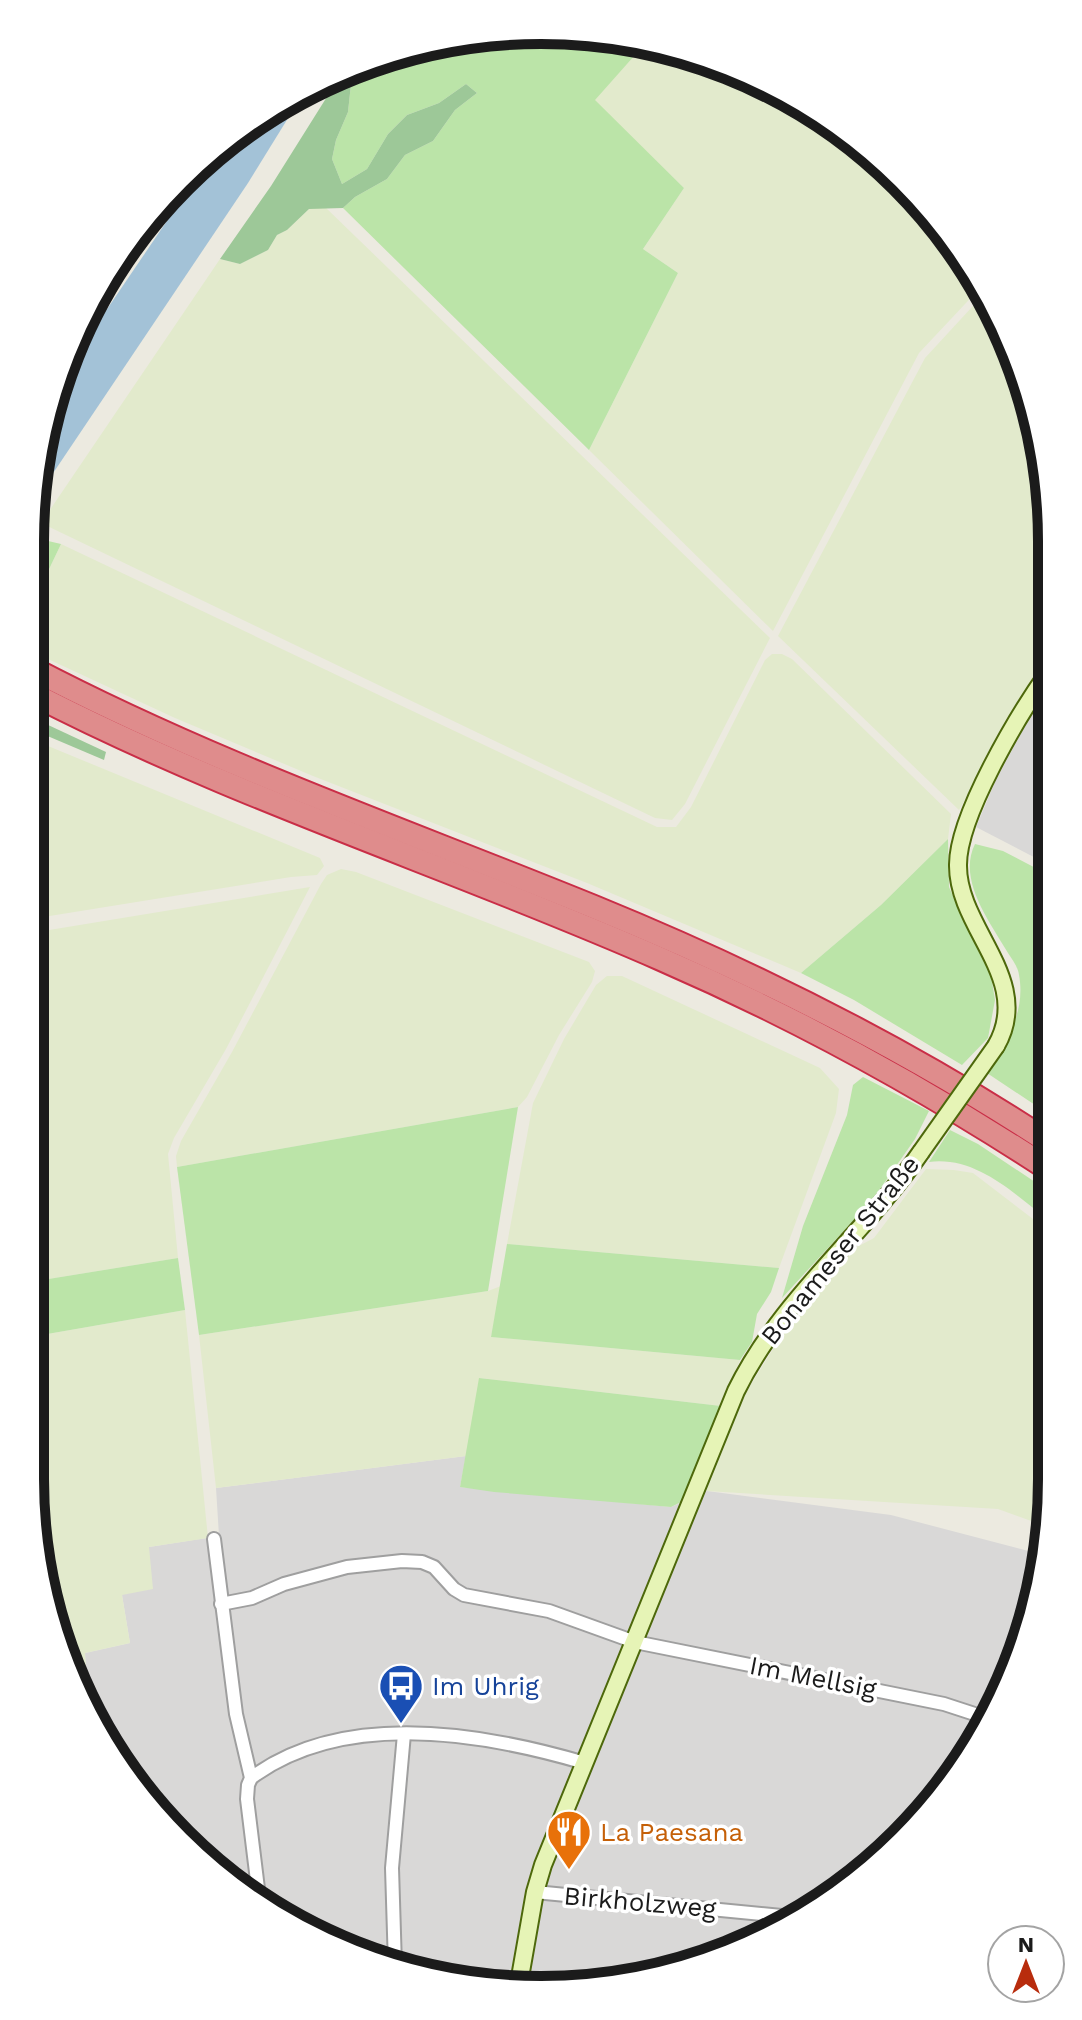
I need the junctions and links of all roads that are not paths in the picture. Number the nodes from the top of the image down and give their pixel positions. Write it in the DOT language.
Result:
graph roads {
  1 [pos="44,674"];
  2 [pos="1038,688"];
  3 [pos="44,699"];
  4 [pos="1038,1136"];
  5 [pos="1038,1163"];
  6 [pos="214,1539"];
  7 [pos="221,1604"];
  8 [pos="635,1642"];
  9 [pos="978,1716"];
  10 [pos="404,1734"];
  11 [pos="585,1763"];
  12 [pos="251,1778"];
  13 [pos="258,1887"];
  14 [pos="535,1892"];
  15 [pos="778,1916"];
  16 [pos="395,1954"];
  17 [pos="520,1975"];
  1 -- 4 [label="highway"];
  2 -- 8 [label="street, Bonameser Straße, bridge"];
  3 -- 5 [label="highway"];
  6 -- 7 [label="street"];
  7 -- 8 [label="street, Im Mellsig"];
  7 -- 12 [label="street"];
  8 -- 9 [label="street, Im Mellsig"];
  8 -- 11 [label="street, Bonameser Straße"];
  10 -- 11 [label="street"];
  10 -- 12 [label="street"];
  10 -- 16 [label="street"];
  11 -- 14 [label="street, Bonameser Straße"];
  12 -- 13 [label="street"];
  14 -- 15 [label="street, Birkholzweg"];
  14 -- 17 [label="street, Bonameser Straße"];
}
